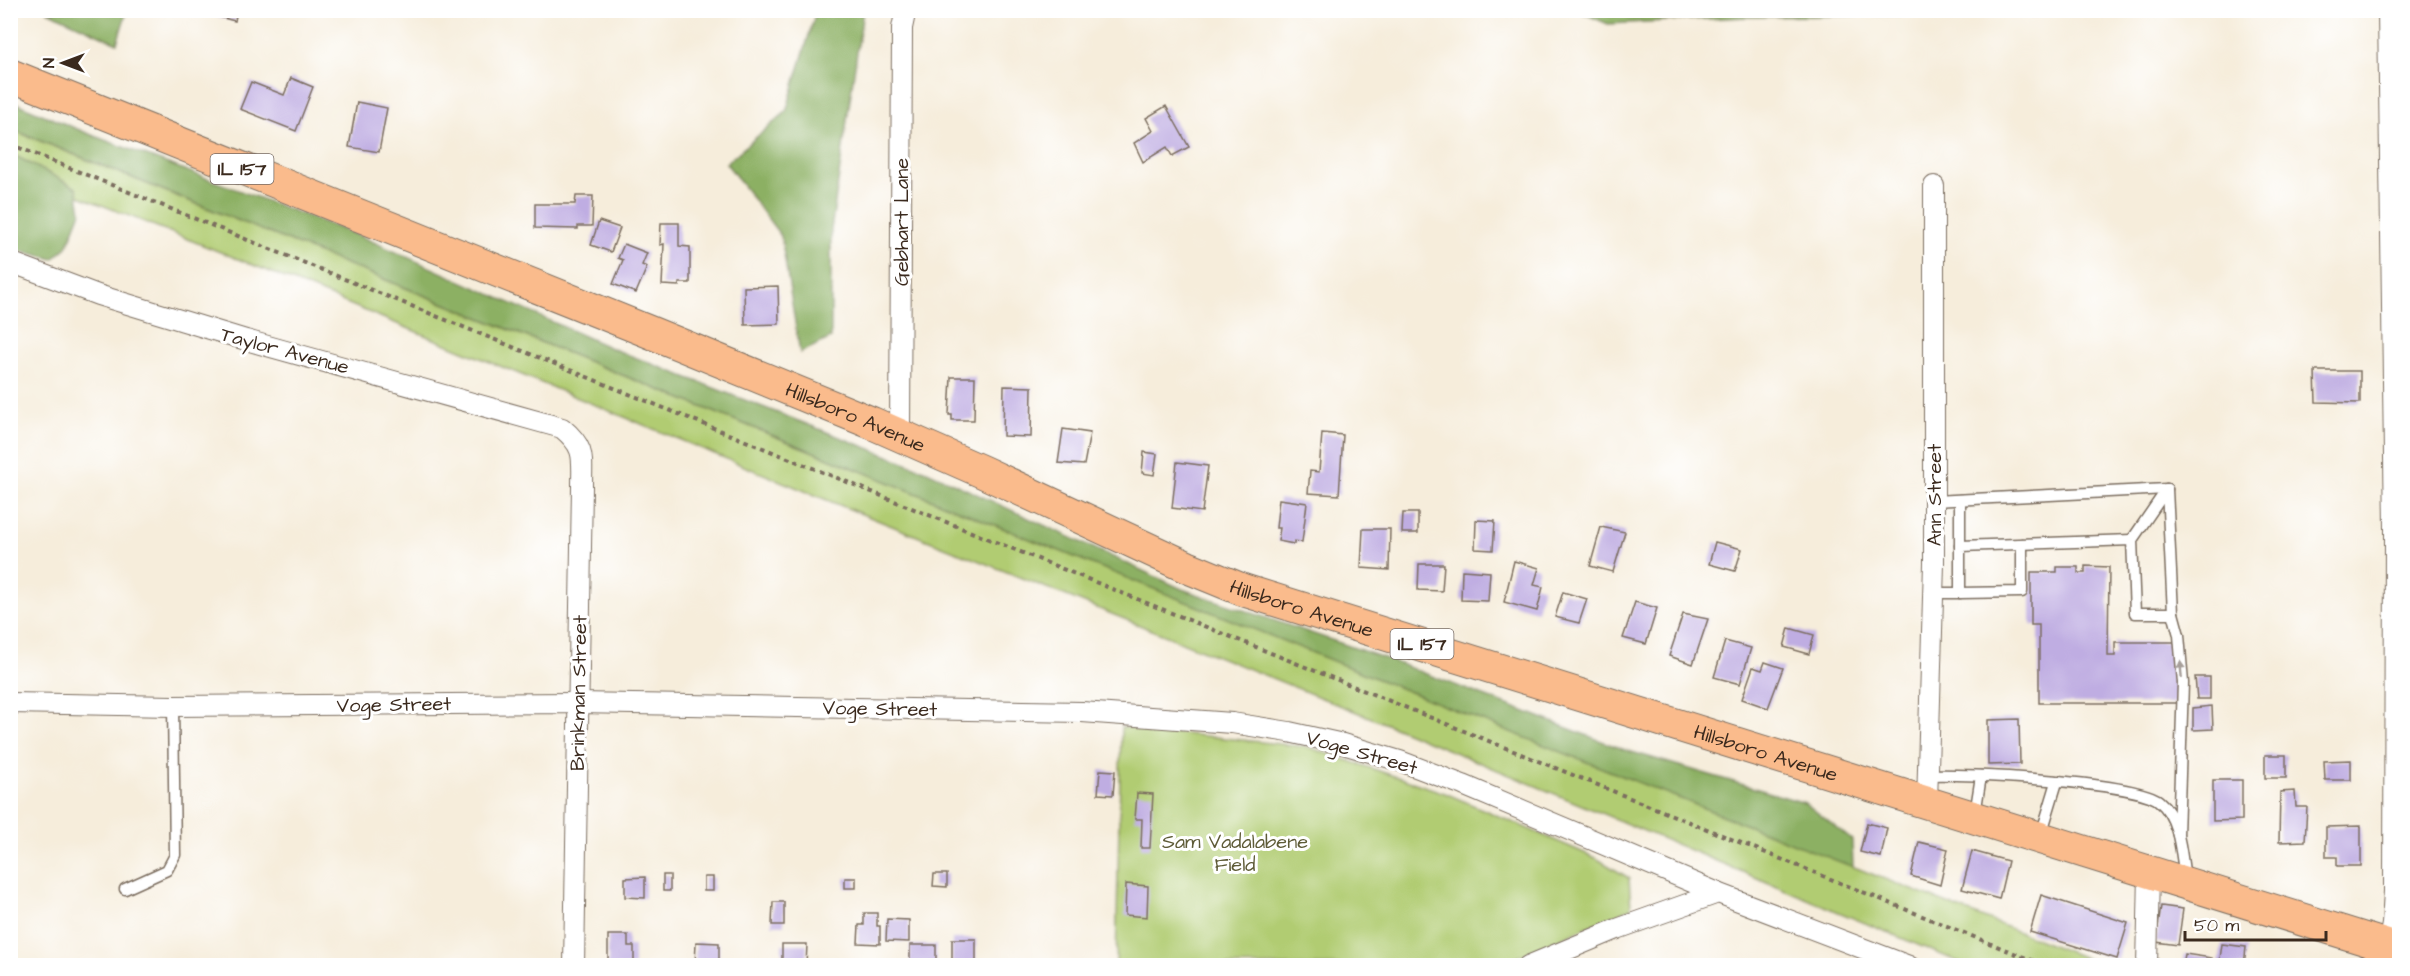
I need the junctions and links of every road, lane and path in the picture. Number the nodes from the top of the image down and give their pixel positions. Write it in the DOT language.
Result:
graph roads {
  1 [pos="909,10"];
  2 [pos="2388,10"];
  3 [pos="10,75"];
  4 [pos="10,144"];
  5 [pos="1934,186"];
  6 [pos="2395,220"];
  7 [pos="10,262"];
  8 [pos="2396,377"];
  9 [pos="562,428"];
  10 [pos="900,435"];
  11 [pos="2167,489"];
  12 [pos="1960,500"];
  13 [pos="1934,501"];
  14 [pos="2397,530"];
  15 [pos="2132,540"];
  16 [pos="2022,544"];
  17 [pos="1960,546"];
  18 [pos="1932,593"];
  19 [pos="1960,593"];
  20 [pos="2173,613"];
  21 [pos="10,703"];
  22 [pos="578,703"];
  23 [pos="2397,703"];
  24 [pos="173,706"];
  25 [pos="1981,776"];
  26 [pos="2057,782"];
  27 [pos="1928,789"];
  28 [pos="1974,817"];
  29 [pos="2178,835"];
  30 [pos="2040,838"];
  31 [pos="2149,873"];
  32 [pos="2186,885"];
  33 [pos="125,890"];
  34 [pos="1718,893"];
  35 [pos="2394,948"];
  36 [pos="574,966"];
  37 [pos="1528,966"];
  38 [pos="1909,966"];
  39 [pos="2046,966"];
  40 [pos="2147,966"];
  1 -- 10 [label="street, Gebhart Lane"];
  2 -- 6 [label="street"];
  3 -- 10 [label="main road, Hillsboro Avenue / IL 157"];
  4 -- 39 [label="path"];
  5 -- 13 [label="street, Ann Street"];
  6 -- 8 [label="street"];
  7 -- 9 [label="street, Taylor Avenue"];
  8 -- 14 [label="street"];
  9 -- 22 [label="street, Brinkman Street"];
  10 -- 27 [label="main road, Hillsboro Avenue / IL 157"];
  11 -- 12 [label="lane"];
  11 -- 15 [label="lane"];
  11 -- 20 [label="lane"];
  12 -- 13 [label="lane"];
  12 -- 17 [label="lane"];
  13 -- 18 [label="street, Ann Street"];
  14 -- 23 [label="street"];
  15 -- 16 [label="lane"];
  15 -- 20 [label="lane"];
  16 -- 17 [label="lane"];
  16 -- 19 [label="lane"];
  17 -- 19 [label="lane"];
  18 -- 19 [label="lane"];
  18 -- 27 [label="street, Ann Street"];
  29 -- 20 [label="lane, one-way"];
  21 -- 24 [label="street, Voge Street"];
  22 -- 24 [label="street, Voge Street"];
  22 -- 34 [label="street, Voge Street"];
  22 -- 36 [label="street, Brinkman Street"];
  23 -- 35 [label="street"];
  24 -- 33 [label="lane"];
  25 -- 26 [label="lane"];
  25 -- 27 [label="lane"];
  25 -- 28 [label="lane"];
  26 -- 29 [label="lane"];
  26 -- 30 [label="lane"];
  27 -- 28 [label="main road, Hillsboro Avenue / IL 157"];
  28 -- 30 [label="main road, Hillsboro Avenue / IL 157"];
  29 -- 32 [label="lane"];
  30 -- 31 [label="main road, Hillsboro Avenue / IL 157"];
  31 -- 32 [label="main road, Hillsboro Avenue / IL 157"];
  31 -- 40 [label="street"];
  32 -- 35 [label="main road, Hillsboro Avenue / IL 157"];
  34 -- 37 [label="street"];
  34 -- 38 [label="street, Voge Street"];
}
